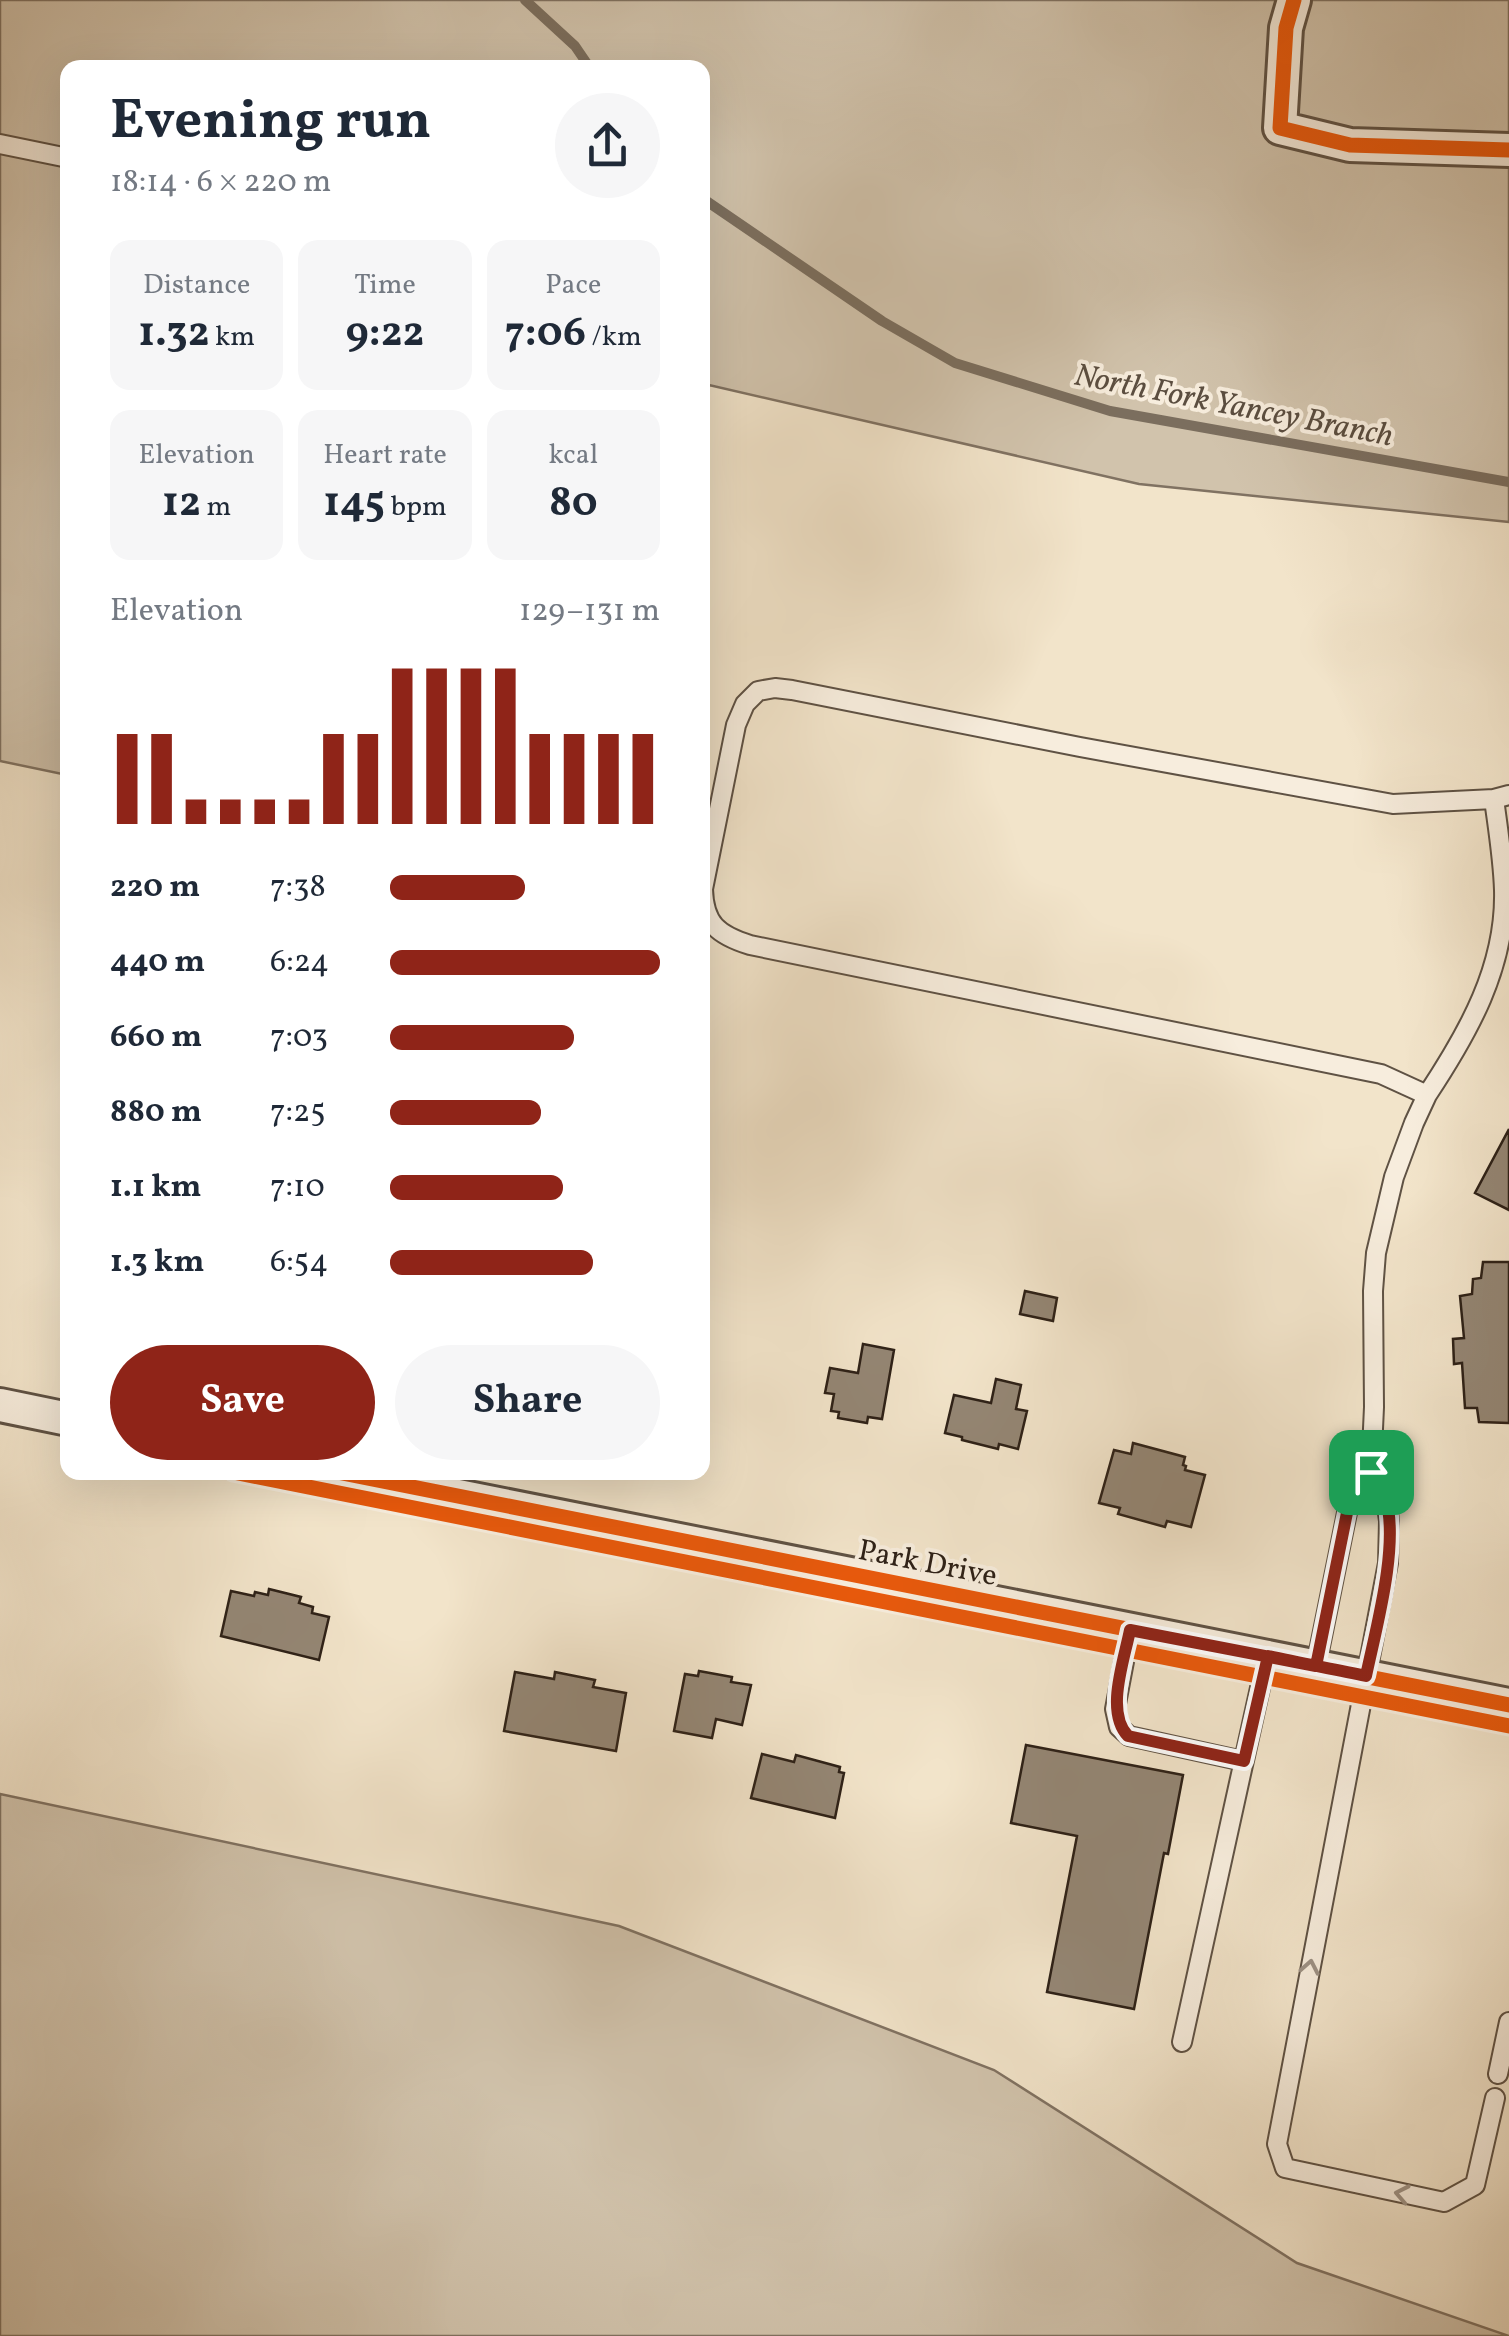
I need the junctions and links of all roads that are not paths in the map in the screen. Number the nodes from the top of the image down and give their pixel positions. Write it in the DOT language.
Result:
graph roads {
  1 [pos="1294,0"];
  2 [pos="0,144"];
  3 [pos="1509,150"];
  4 [pos="60,156"];
  5 [pos="1501,797"];
  6 [pos="710,854"];
  7 [pos="710,920"];
  8 [pos="1427,1096"];
  9 [pos="0,1405"];
  10 [pos="60,1417"];
  11 [pos="1371,1472"];
  12 [pos="377,1480"];
  13 [pos="1130,1630"];
  14 [pos="1268,1656"];
  15 [pos="1316,1666"];
  16 [pos="1366,1676"];
  17 [pos="1509,1705"];
  18 [pos="1244,1761"];
  19 [pos="1509,2022"];
  20 [pos="1182,2042"];
  21 [pos="1498,2074"];
  22 [pos="1495,2098"];
  1 -- 3 [label="street"];
  2 -- 4 [label="lane"];
  5 -- 6 [label="lane"];
  5 -- 8 [label="lane"];
  7 -- 8 [label="lane"];
  8 -- 11 [label="lane"];
  9 -- 10 [label="street"];
  11 -- 15 [label="lane"];
  11 -- 16 [label="lane"];
  12 -- 13 [label="street, Park Drive"];
  13 -- 14 [label="street, Park Drive"];
  13 -- 18 [label="lane"];
  14 -- 15 [label="street, Park Drive"];
  14 -- 18 [label="lane"];
  15 -- 16 [label="street, Park Drive"];
  16 -- 17 [label="street, Park Drive"];
  22 -- 16 [label="lane, one-way"];
  18 -- 20 [label="lane"];
  19 -- 21 [label="lane"];
}
